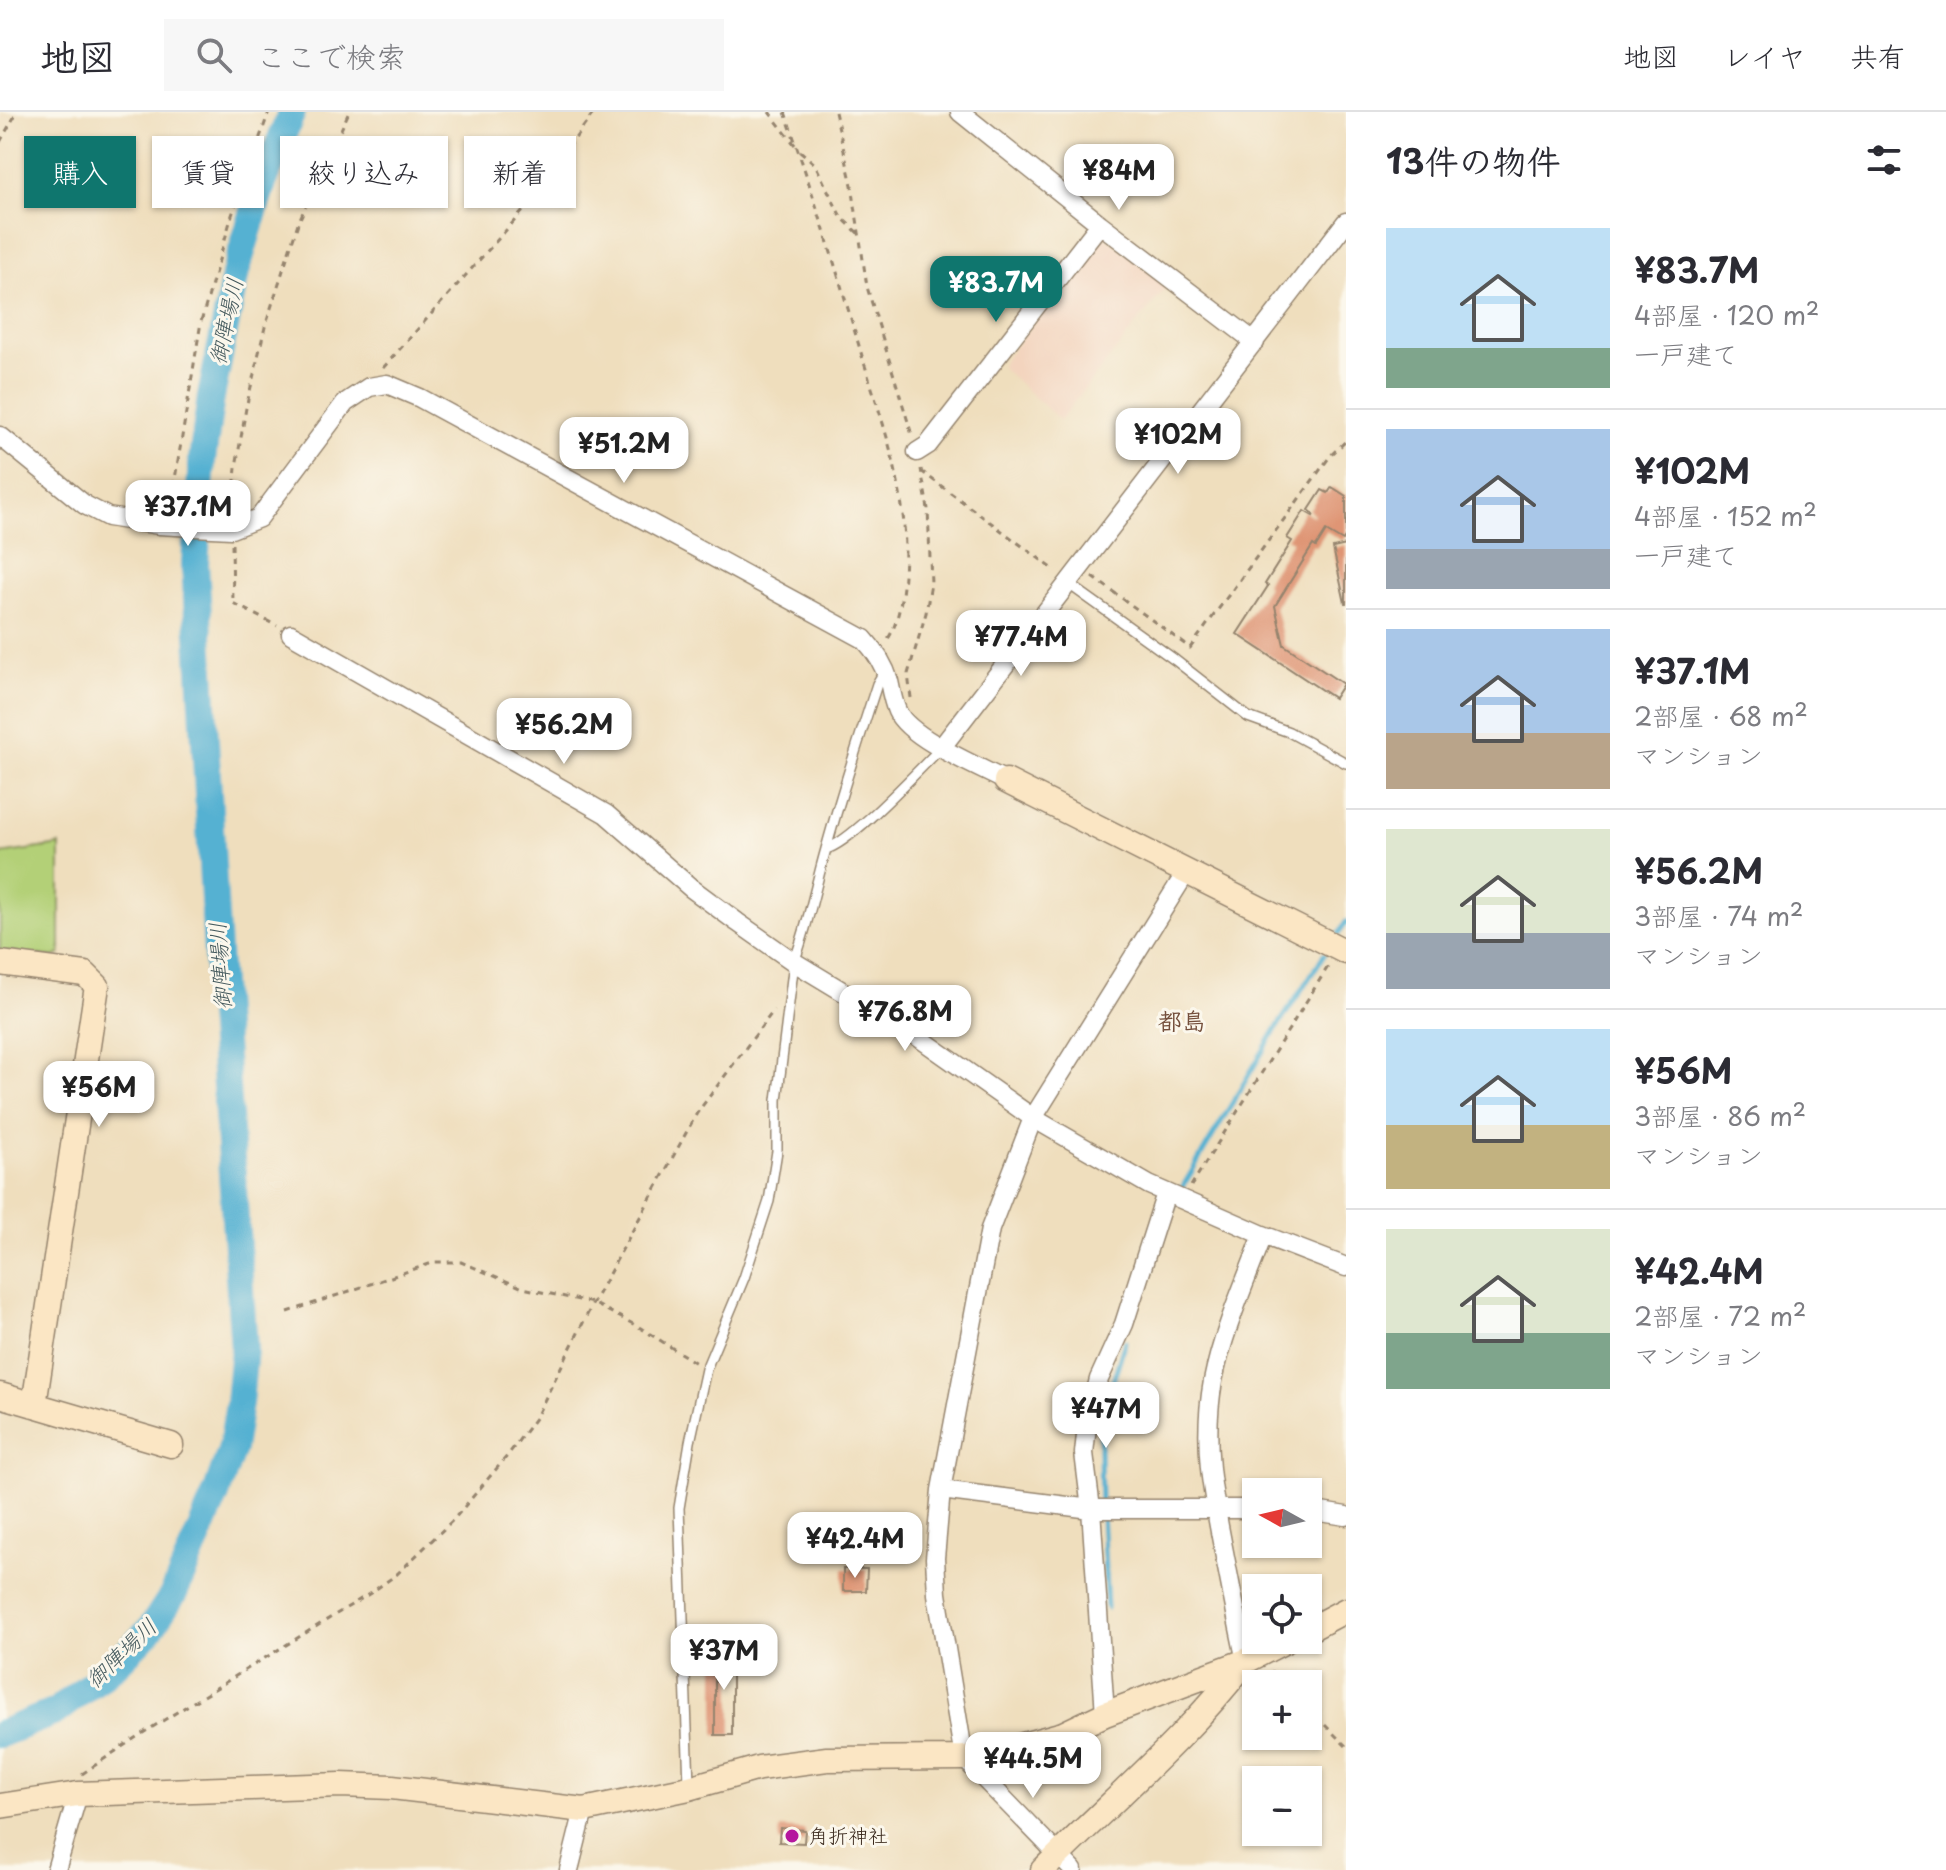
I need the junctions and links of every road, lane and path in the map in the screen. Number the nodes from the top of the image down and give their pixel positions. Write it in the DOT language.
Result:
graph roads {
  1 [pos="17,112"];
  2 [pos="269,112"];
  3 [pos="349,112"];
  4 [pos="594,112"];
  5 [pos="769,112"];
  6 [pos="785,112"];
  7 [pos="835,112"];
  8 [pos="960,112"];
  9 [pos="0,142"];
  10 [pos="798,148"];
  11 [pos="1346,222"];
  12 [pos="1100,224"];
  13 [pos="859,234"];
  14 [pos="1255,342"];
  15 [pos="362,392"];
  16 [pos="0,436"];
  17 [pos="1346,441"];
  18 [pos="917,452"];
  19 [pos="921,471"];
  20 [pos="159,525"];
  21 [pos="226,529"];
  22 [pos="1081,568"];
  23 [pos="1069,584"];
  24 [pos="291,634"];
  25 [pos="876,651"];
  26 [pos="885,669"];
  27 [pos="912,701"];
  28 [pos="941,748"];
  29 [pos="1346,763"];
  30 [pos="1006,781"];
  31 [pos="826,849"];
  32 [pos="1187,871"];
  33 [pos="1343,950"];
  34 [pos="794,962"];
  35 [pos="0,963"];
  36 [pos="791,987"];
  37 [pos="1033,1118"];
  38 [pos="1174,1196"];
  39 [pos="1263,1235"];
  40 [pos="1346,1267"];
  41 [pos="593,1303"];
  42 [pos="288,1312"];
  43 [pos="706,1369"];
  44 [pos="0,1395"];
  45 [pos="34,1405"];
  46 [pos="171,1445"];
  47 [pos="941,1490"];
  48 [pos="1215,1508"];
  49 [pos="1091,1509"];
  50 [pos="1242,1509"];
  51 [pos="1322,1512"];
  52 [pos="1346,1516"];
  53 [pos="1346,1610"];
  54 [pos="1322,1623"];
  55 [pos="1260,1654"];
  56 [pos="1246,1661"];
  57 [pos="1105,1714"];
  58 [pos="1322,1722"];
  59 [pos="1346,1746"];
  60 [pos="964,1758"];
  61 [pos="78,1785"];
  62 [pos="689,1788"];
  63 [pos="0,1806"];
  64 [pos="584,1810"];
  65 [pos="1058,1865"];
  66 [pos="56,1870"];
  67 [pos="569,1870"];
  1 -- 9 [label="path"];
  2 -- 20 [label="path"];
  3 -- 21 [label="path"];
  4 -- 15 [label="path"];
  5 -- 10 [label="path"];
  6 -- 10 [label="path"];
  7 -- 13 [label="path"];
  8 -- 12 [label="street"];
  10 -- 13 [label="path"];
  10 -- 25 [label="path"];
  11 -- 14 [label="street"];
  12 -- 14 [label="street"];
  12 -- 18 [label="street"];
  13 -- 18 [label="path"];
  14 -- 22 [label="street"];
  15 -- 21 [label="street"];
  15 -- 25 [label="street"];
  16 -- 20 [label="street"];
  17 -- 22 [label="path"];
  18 -- 19 [label="path"];
  19 -- 23 [label="path"];
  19 -- 27 [label="path"];
  20 -- 21 [label="street"];
  21 -- 24 [label="path"];
  22 -- 23 [label="street"];
  23 -- 28 [label="street"];
  23 -- 29 [label="lane"];
  24 -- 34 [label="street"];
  25 -- 26 [label="street"];
  26 -- 28 [label="street"];
  26 -- 31 [label="lane"];
  28 -- 30 [label="street"];
  28 -- 31 [label="lane"];
  30 -- 32 [label="street"];
  31 -- 34 [label="lane"];
  32 -- 33 [label="street"];
  32 -- 37 [label="street"];
  33 -- 38 [label="path"];
  34 -- 36 [label="lane"];
  34 -- 37 [label="street"];
  35 -- 45 [label="street"];
  36 -- 41 [label="path"];
  36 -- 43 [label="lane"];
  37 -- 38 [label="street"];
  37 -- 47 [label="street"];
  38 -- 39 [label="street"];
  38 -- 49 [label="street"];
  39 -- 40 [label="street"];
  39 -- 48 [label="street"];
  41 -- 42 [label="path"];
  41 -- 43 [label="path"];
  41 -- 61 [label="path"];
  43 -- 62 [label="lane"];
  44 -- 45 [label="street"];
  45 -- 46 [label="street"];
  47 -- 49 [label="street"];
  47 -- 60 [label="street"];
  48 -- 49 [label="street"];
  48 -- 50 [label="street"];
  48 -- 56 [label="street"];
  49 -- 57 [label="street"];
  51 -- 52 [label="street"];
  53 -- 54 [label="street"];
  55 -- 56 [label="street"];
  56 -- 57 [label="street"];
  56 -- 65 [label="street"];
  57 -- 60 [label="street"];
  58 -- 59 [label="path"];
  60 -- 62 [label="street"];
  60 -- 65 [label="street"];
  61 -- 63 [label="street"];
  61 -- 64 [label="street"];
  61 -- 66 [label="street"];
  62 -- 64 [label="street"];
  64 -- 67 [label="street"];
}
